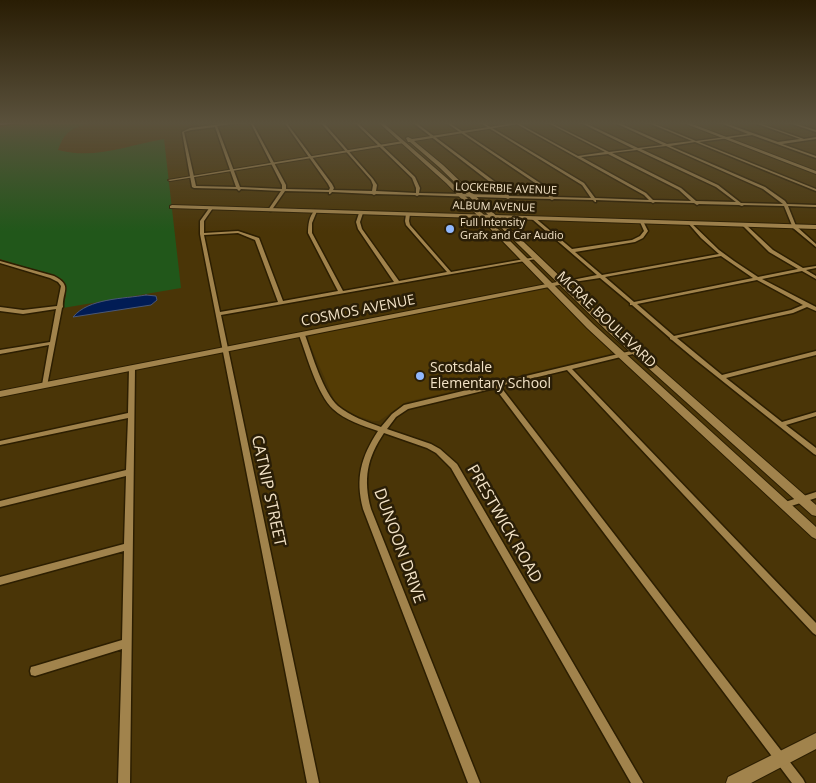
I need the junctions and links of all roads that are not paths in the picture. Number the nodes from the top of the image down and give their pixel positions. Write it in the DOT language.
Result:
graph roads {
  1 [pos="188,159"];
  2 [pos="229,159"];
  3 [pos="271,159"];
  4 [pos="301,159"];
  5 [pos="312,159"];
  6 [pos="352,159"];
  7 [pos="393,159"];
  8 [pos="421,159"];
  9 [pos="432,159"];
  10 [pos="461,159"];
  11 [pos="501,159"];
  12 [pos="541,159"];
  13 [pos="580,159"];
  14 [pos="619,159"];
  15 [pos="658,159"];
  16 [pos="698,159"];
  17 [pos="737,159"];
  18 [pos="778,159"];
  19 [pos="273,163"];
  20 [pos="233,170"];
  21 [pos="816,173"];
  22 [pos="191,176"];
  23 [pos="170,180"];
  24 [pos="239,190"];
  25 [pos="816,190"];
  26 [pos="282,191"];
  27 [pos="330,193"];
  28 [pos="374,194"];
  29 [pos="417,195"];
  30 [pos="462,197"];
  31 [pos="473,197"];
  32 [pos="508,198"];
  33 [pos="552,199"];
  34 [pos="596,201"];
  35 [pos="653,202"];
  36 [pos="697,204"];
  37 [pos="742,205"];
  38 [pos="787,206"];
  39 [pos="816,206"];
  40 [pos="172,207"];
  41 [pos="212,208"];
  42 [pos="270,210"];
  43 [pos="315,211"];
  44 [pos="361,213"];
  45 [pos="408,214"];
  46 [pos="481,216"];
  47 [pos="494,217"];
  48 [pos="533,218"];
  49 [pos="642,222"];
  50 [pos="690,223"];
  51 [pos="744,225"];
  52 [pos="794,226"];
  53 [pos="816,227"];
  54 [pos="202,234"];
  55 [pos="515,238"];
  56 [pos="504,239"];
  57 [pos="816,246"];
  58 [pos="571,251"];
  59 [pos="721,255"];
  60 [pos="536,258"];
  61 [pos="524,259"];
  62 [pos="0,262"];
  63 [pos="816,267"];
  64 [pos="802,270"];
  65 [pos="450,272"];
  66 [pos="599,276"];
  67 [pos="816,278"];
  68 [pos="757,279"];
  69 [pos="397,282"];
  70 [pos="562,283"];
  71 [pos="550,286"];
  72 [pos="341,292"];
  73 [pos="281,303"];
  74 [pos="632,304"];
  75 [pos="806,305"];
  76 [pos="60,307"];
  77 [pos="0,309"];
  78 [pos="816,309"];
  79 [pos="218,314"];
  80 [pos="302,335"];
  81 [pos="672,338"];
  82 [pos="52,343"];
  83 [pos="226,349"];
  84 [pos="0,352"];
  85 [pos="635,352"];
  86 [pos="816,353"];
  87 [pos="620,355"];
  88 [pos="132,368"];
  89 [pos="568,368"];
  90 [pos="722,377"];
  91 [pos="45,385"];
  92 [pos="496,385"];
  93 [pos="0,394"];
  94 [pos="816,414"];
  95 [pos="130,415"];
  96 [pos="781,424"];
  97 [pos="383,429"];
  98 [pos="0,443"];
  99 [pos="816,452"];
  100 [pos="130,472"];
  101 [pos="816,495"];
  102 [pos="802,500"];
  103 [pos="0,504"];
  104 [pos="785,505"];
  105 [pos="816,512"];
  106 [pos="816,534"];
  107 [pos="129,546"];
  108 [pos="0,580"];
  109 [pos="816,630"];
  110 [pos="127,643"];
  111 [pos="35,671"];
  112 [pos="816,741"];
  113 [pos="781,759"];
  114 [pos="123,782"];
  115 [pos="312,783"];
  116 [pos="474,783"];
  117 [pos="637,783"];
  118 [pos="734,783"];
  119 [pos="799,783"];
  1 -- 22 [label="street"];
  2 -- 20 [label="street"];
  3 -- 19 [label="street"];
  4 -- 19 [label="street"];
  5 -- 27 [label="street"];
  6 -- 28 [label="street"];
  7 -- 29 [label="street"];
  8 -- 30 [label="street, MCRAE BOULEVARD"];
  9 -- 31 [label="street, MCRAE BOULEVARD"];
  10 -- 32 [label="street"];
  11 -- 33 [label="street"];
  12 -- 34 [label="street"];
  13 -- 35 [label="street"];
  14 -- 36 [label="street"];
  15 -- 37 [label="street"];
  16 -- 38 [label="street"];
  17 -- 25 [label="street"];
  18 -- 21 [label="street"];
  19 -- 20 [label="street"];
  19 -- 26 [label="street"];
  20 -- 22 [label="street"];
  20 -- 24 [label="street"];
  22 -- 23 [label="street"];
  22 -- 24 [label="street, LOCKERBIE AVENUE"];
  24 -- 26 [label="street, LOCKERBIE AVENUE"];
  26 -- 27 [label="street, LOCKERBIE AVENUE"];
  26 -- 42 [label="street"];
  27 -- 28 [label="street, LOCKERBIE AVENUE"];
  28 -- 29 [label="street, LOCKERBIE AVENUE"];
  29 -- 30 [label="street, LOCKERBIE AVENUE"];
  30 -- 31 [label="street, LOCKERBIE AVENUE"];
  30 -- 46 [label="street, MCRAE BOULEVARD"];
  31 -- 32 [label="street, LOCKERBIE AVENUE"];
  31 -- 47 [label="street, MCRAE BOULEVARD"];
  32 -- 33 [label="street, LOCKERBIE AVENUE"];
  33 -- 34 [label="street, LOCKERBIE AVENUE"];
  34 -- 35 [label="street, LOCKERBIE AVENUE"];
  35 -- 36 [label="street, LOCKERBIE AVENUE"];
  36 -- 37 [label="street, LOCKERBIE AVENUE"];
  37 -- 38 [label="street, LOCKERBIE AVENUE"];
  38 -- 39 [label="street, LOCKERBIE AVENUE"];
  38 -- 52 [label="street"];
  40 -- 41 [label="street, ALBUM AVENUE"];
  41 -- 42 [label="street, ALBUM AVENUE"];
  41 -- 54 [label="street, CATNIP STREET"];
  42 -- 43 [label="street, ALBUM AVENUE"];
  43 -- 44 [label="street, ALBUM AVENUE"];
  43 -- 72 [label="street"];
  44 -- 45 [label="street, ALBUM AVENUE"];
  44 -- 69 [label="street"];
  45 -- 46 [label="street, ALBUM AVENUE"];
  45 -- 65 [label="street"];
  46 -- 47 [label="street, ALBUM AVENUE"];
  46 -- 56 [label="street, MCRAE BOULEVARD"];
  47 -- 48 [label="street, ALBUM AVENUE"];
  47 -- 55 [label="street, MCRAE BOULEVARD"];
  48 -- 49 [label="street, ALBUM AVENUE"];
  48 -- 58 [label="street"];
  49 -- 50 [label="street, ALBUM AVENUE"];
  49 -- 58 [label="street"];
  50 -- 51 [label="street, ALBUM AVENUE"];
  50 -- 59 [label="street"];
  51 -- 52 [label="street, ALBUM AVENUE"];
  51 -- 64 [label="street"];
  52 -- 53 [label="street, ALBUM AVENUE"];
  52 -- 57 [label="street"];
  54 -- 73 [label="street"];
  54 -- 79 [label="street, CATNIP STREET"];
  55 -- 56 [label="street"];
  55 -- 60 [label="street, MCRAE BOULEVARD"];
  56 -- 61 [label="street, MCRAE BOULEVARD"];
  58 -- 66 [label="street"];
  59 -- 66 [label="street, COSMOS AVENUE"];
  59 -- 68 [label="street"];
  60 -- 61 [label="street"];
  60 -- 70 [label="street, MCRAE BOULEVARD"];
  61 -- 65 [label="street"];
  61 -- 71 [label="street, MCRAE BOULEVARD"];
  62 -- 76 [label="street"];
  63 -- 64 [label="street"];
  64 -- 67 [label="street"];
  64 -- 68 [label="street"];
  65 -- 69 [label="street"];
  66 -- 70 [label="street, COSMOS AVENUE"];
  66 -- 74 [label="street"];
  68 -- 74 [label="street"];
  68 -- 75 [label="street"];
  69 -- 72 [label="street"];
  70 -- 71 [label="street, COSMOS AVENUE"];
  70 -- 85 [label="street, MCRAE BOULEVARD"];
  71 -- 80 [label="street, COSMOS AVENUE"];
  71 -- 87 [label="street, MCRAE BOULEVARD"];
  72 -- 73 [label="street"];
  73 -- 79 [label="street"];
  74 -- 81 [label="street"];
  75 -- 78 [label="street"];
  75 -- 81 [label="street"];
  76 -- 77 [label="street"];
  76 -- 82 [label="street"];
  79 -- 83 [label="street, CATNIP STREET"];
  80 -- 83 [label="street, COSMOS AVENUE"];
  80 -- 97 [label="street, PRESTWICK ROAD"];
  81 -- 90 [label="street"];
  82 -- 84 [label="street"];
  82 -- 91 [label="street"];
  83 -- 88 [label="street, COSMOS AVENUE"];
  83 -- 115 [label="street, CATNIP STREET"];
  85 -- 87 [label="street, DUNOON DRIVE"];
  85 -- 102 [label="street, MCRAE BOULEVARD"];
  86 -- 90 [label="street"];
  87 -- 89 [label="street, DUNOON DRIVE"];
  87 -- 104 [label="street, MCRAE BOULEVARD"];
  88 -- 91 [label="street, COSMOS AVENUE"];
  88 -- 95 [label="street"];
  89 -- 92 [label="street, DUNOON DRIVE"];
  89 -- 109 [label="street"];
  90 -- 96 [label="street"];
  91 -- 93 [label="street, COSMOS AVENUE"];
  92 -- 97 [label="street, DUNOON DRIVE"];
  92 -- 113 [label="street"];
  94 -- 96 [label="street"];
  95 -- 98 [label="street"];
  95 -- 100 [label="street"];
  96 -- 99 [label="street"];
  97 -- 116 [label="street, DUNOON DRIVE"];
  97 -- 117 [label="street, PRESTWICK ROAD"];
  100 -- 103 [label="street"];
  100 -- 107 [label="street"];
  101 -- 102 [label="street"];
  102 -- 104 [label="street"];
  102 -- 105 [label="street, MCRAE BOULEVARD"];
  104 -- 106 [label="street, MCRAE BOULEVARD"];
  107 -- 108 [label="street"];
  107 -- 110 [label="street"];
  110 -- 111 [label="street"];
  110 -- 114 [label="street"];
  112 -- 113 [label="street"];
  113 -- 118 [label="street"];
  113 -- 119 [label="street"];
}
